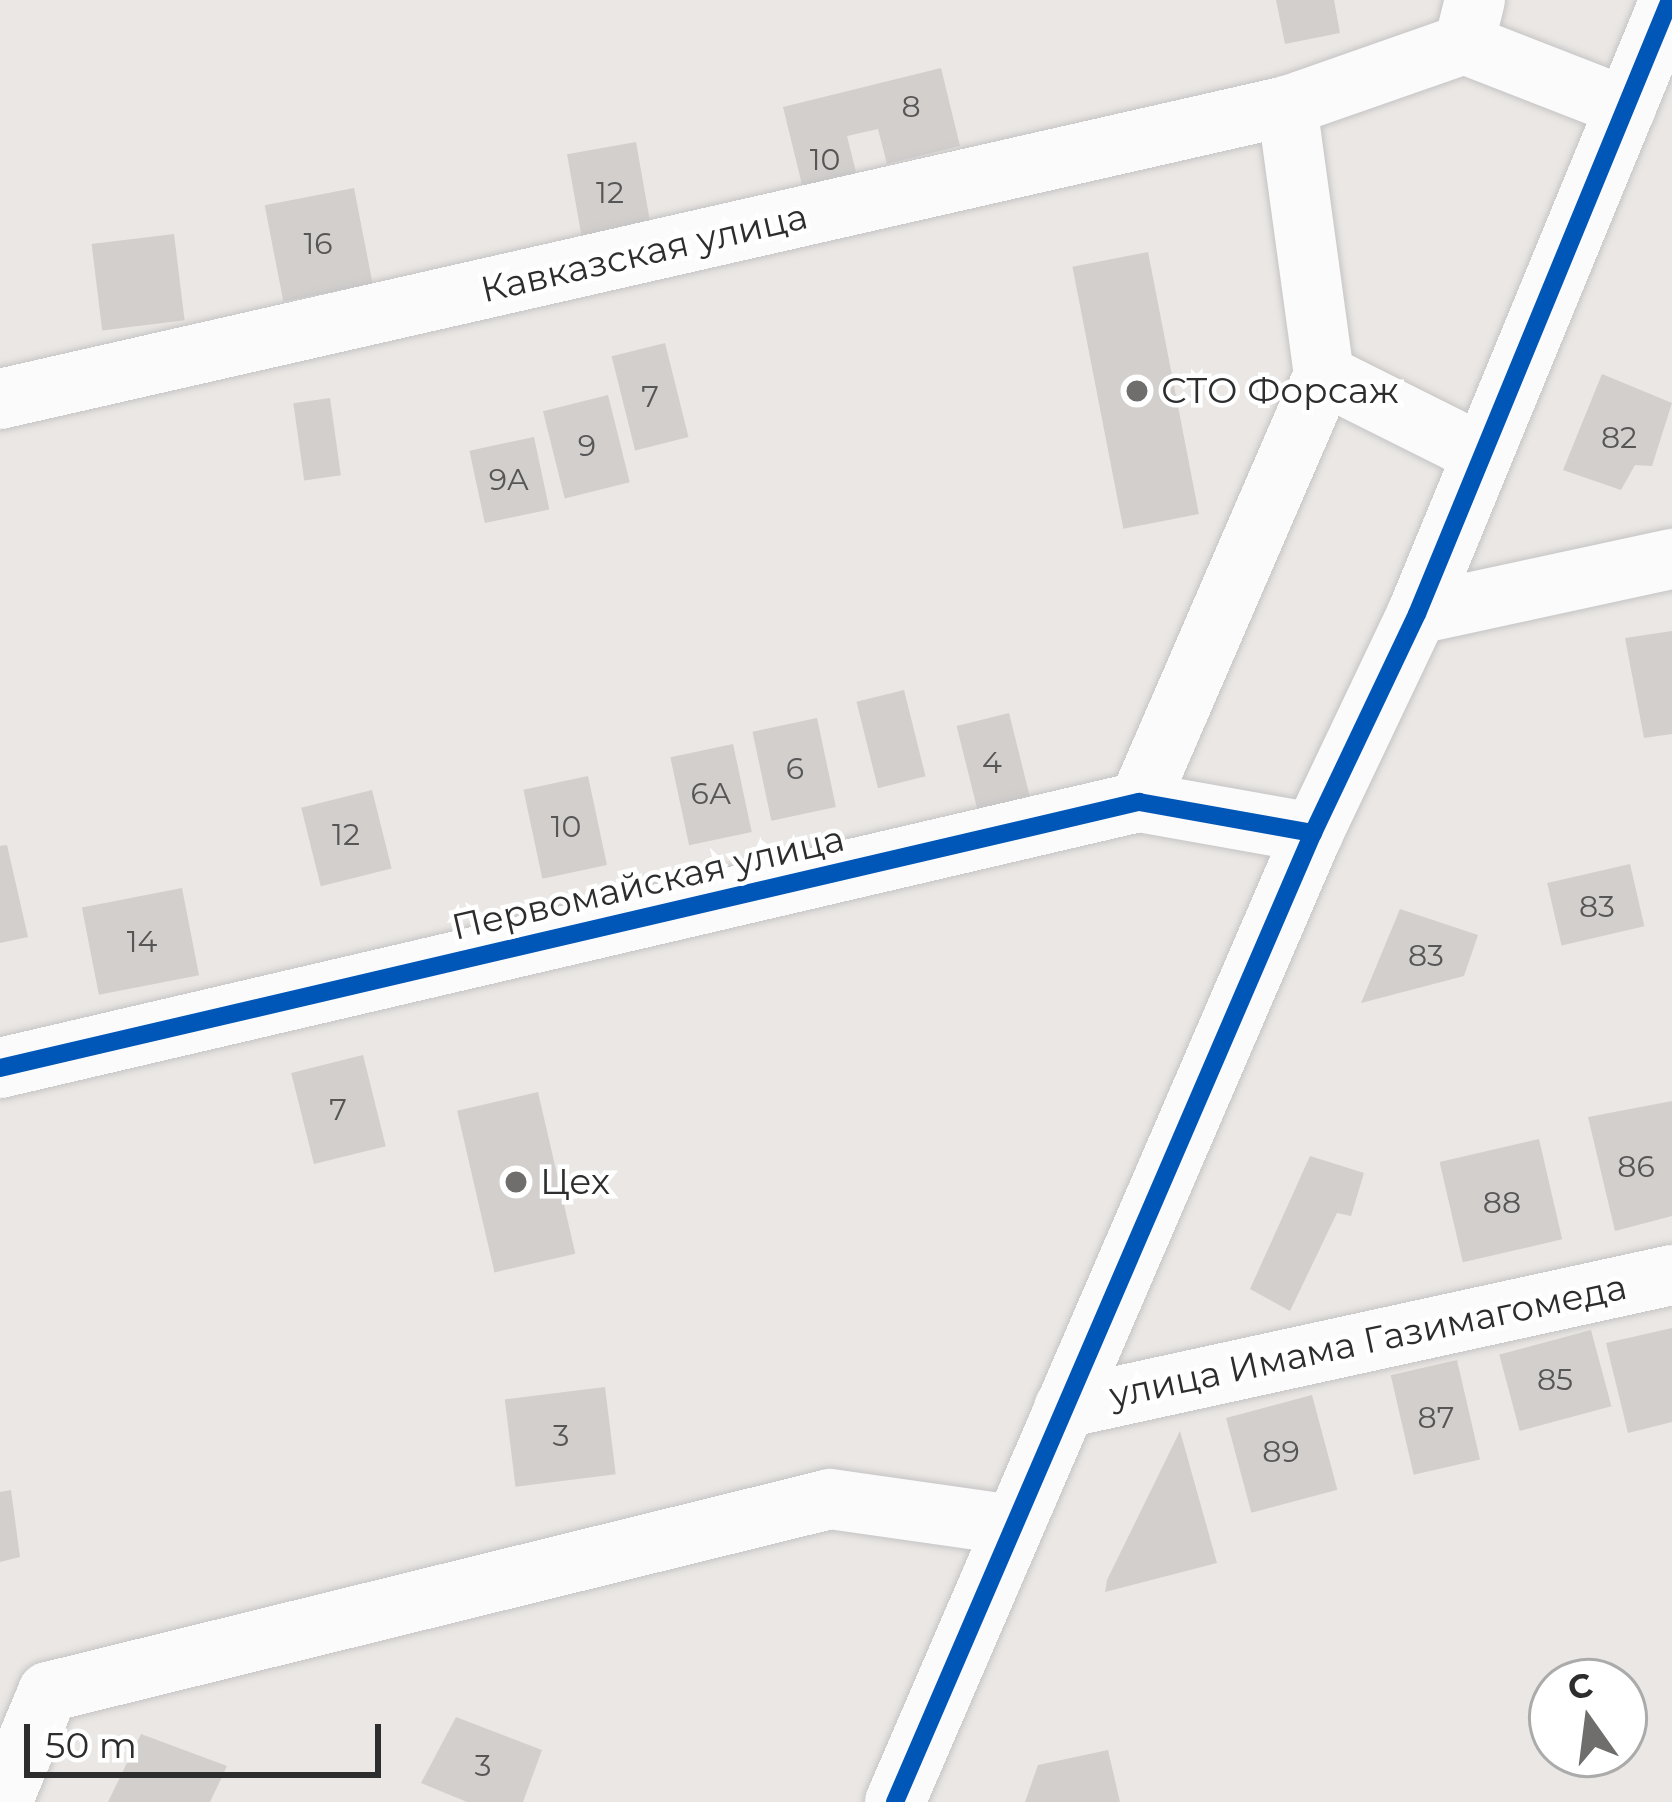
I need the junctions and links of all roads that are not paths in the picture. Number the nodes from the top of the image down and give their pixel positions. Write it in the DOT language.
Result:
graph roads {
  1 [pos="1670,0"];
  2 [pos="1469,22"];
  3 [pos="1287,106"];
  4 [pos="1626,107"];
  5 [pos="1324,375"];
  6 [pos="0,399"];
  7 [pos="1482,454"];
  8 [pos="1672,559"];
  9 [pos="1417,614"];
  10 [pos="1139,802"];
  11 [pos="1313,833"];
  12 [pos="0,1068"];
  13 [pos="1672,1275"];
  14 [pos="1064,1408"];
  15 [pos="1013,1525"];
  16 [pos="2,1802"];
  17 [pos="895,1802"];
  1 -- 4 [label="street"];
  2 -- 3 [label="street, Кавказская улица"];
  2 -- 4 [label="street"];
  3 -- 5 [label="street"];
  3 -- 6 [label="street, Кавказская улица"];
  4 -- 7 [label="street"];
  5 -- 7 [label="street"];
  5 -- 10 [label="street"];
  7 -- 9 [label="street"];
  8 -- 9 [label="street"];
  9 -- 11 [label="street"];
  10 -- 11 [label="street, Первомайская улица"];
  10 -- 12 [label="street, Первомайская улица"];
  11 -- 14 [label="street"];
  13 -- 14 [label="street, улица Имама Газимагомеда"];
  14 -- 15 [label="street"];
  15 -- 16 [label="street"];
  15 -- 17 [label="street"];
}
